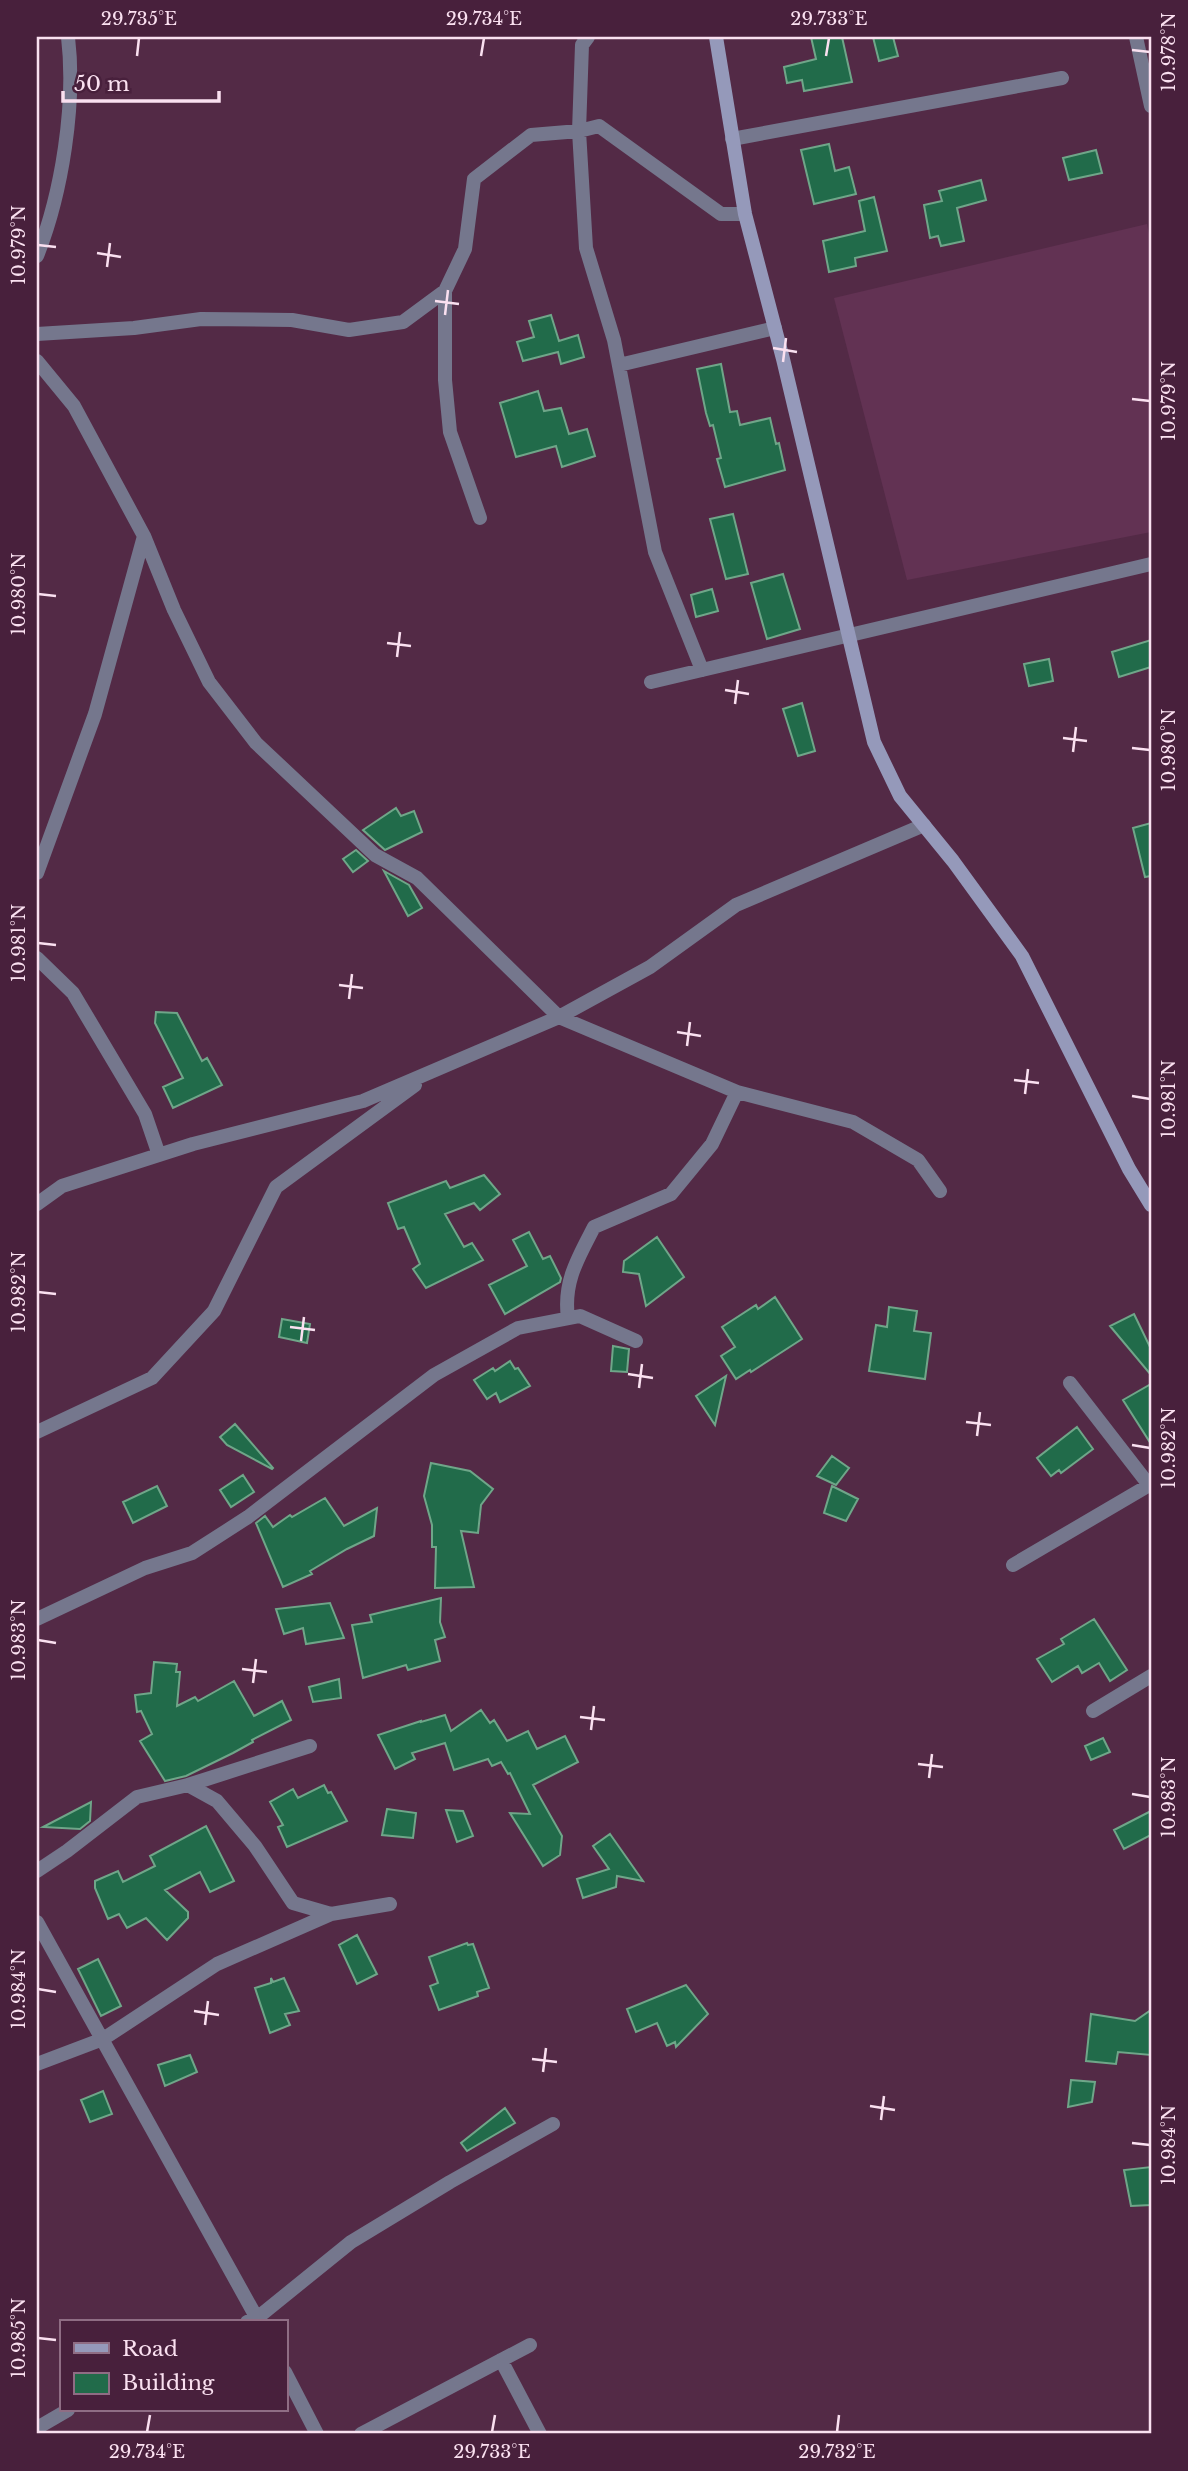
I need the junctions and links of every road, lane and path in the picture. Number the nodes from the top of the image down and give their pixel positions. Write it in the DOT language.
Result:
graph roads {
  1 [pos="68,37"];
  2 [pos="588,37"];
  3 [pos="716,37"];
  4 [pos="1136,37"];
  5 [pos="1062,78"];
  6 [pos="1151,106"];
  7 [pos="579,131"];
  8 [pos="732,139"];
  9 [pos="745,214"];
  10 [pos="37,256"];
  11 [pos="445,291"];
  12 [pos="775,328"];
  13 [pos="37,334"];
  14 [pos="37,361"];
  15 [pos="619,365"];
  16 [pos="480,518"];
  17 [pos="144,536"];
  18 [pos="1151,564"];
  19 [pos="848,634"];
  20 [pos="702,670"];
  21 [pos="651,682"];
  22 [pos="924,825"];
  23 [pos="37,873"];
  24 [pos="37,958"];
  25 [pos="559,1017"];
  26 [pos="435,1070"];
  27 [pos="737,1093"];
  28 [pos="159,1155"];
  29 [pos="940,1191"];
  30 [pos="37,1203"];
  31 [pos="1151,1205"];
  32 [pos="568,1318"];
  33 [pos="636,1341"];
  34 [pos="1070,1383"];
  35 [pos="37,1432"];
  36 [pos="1150,1485"];
  37 [pos="1013,1565"];
  38 [pos="37,1619"];
  39 [pos="1151,1676"];
  40 [pos="1093,1711"];
  41 [pos="310,1745"];
  42 [pos="188,1785"];
  43 [pos="37,1871"];
  44 [pos="390,1904"];
  45 [pos="331,1914"];
  46 [pos="37,1922"];
  47 [pos="103,2039"];
  48 [pos="37,2064"];
  49 [pos="553,2124"];
  50 [pos="253,2320"];
  51 [pos="255,2320"];
  52 [pos="530,2345"];
  53 [pos="501,2360"];
  54 [pos="287,2376"];
  55 [pos="65,2412"];
  56 [pos="37,2428"];
  57 [pos="317,2434"];
  58 [pos="361,2434"];
  59 [pos="540,2434"];
  1 -- 10 [label="street"];
  2 -- 7 [label="street"];
  3 -- 8 [label="street"];
  4 -- 6 [label="street"];
  5 -- 8 [label="street"];
  7 -- 9 [label="street"];
  7 -- 11 [label="street"];
  7 -- 15 [label="street"];
  8 -- 9 [label="street"];
  9 -- 12 [label="street"];
  11 -- 13 [label="street"];
  11 -- 16 [label="street"];
  12 -- 15 [label="street"];
  12 -- 19 [label="street"];
  14 -- 17 [label="street"];
  15 -- 20 [label="street"];
  17 -- 23 [label="street"];
  17 -- 25 [label="street"];
  18 -- 19 [label="street"];
  19 -- 20 [label="street"];
  19 -- 22 [label="street"];
  20 -- 21 [label="street"];
  22 -- 25 [label="street"];
  22 -- 31 [label="street"];
  24 -- 28 [label="street"];
  25 -- 26 [label="street"];
  25 -- 27 [label="street"];
  26 -- 28 [label="street"];
  26 -- 35 [label="street"];
  27 -- 29 [label="street"];
  27 -- 32 [label="street"];
  28 -- 30 [label="street"];
  32 -- 33 [label="street"];
  32 -- 38 [label="street"];
  34 -- 36 [label="street"];
  36 -- 37 [label="street"];
  39 -- 40 [label="street"];
  41 -- 42 [label="street"];
  42 -- 43 [label="street"];
  42 -- 45 [label="street"];
  44 -- 45 [label="street"];
  45 -- 47 [label="street"];
  46 -- 47 [label="street"];
  47 -- 48 [label="street"];
  47 -- 50 [label="street"];
  49 -- 51 [label="street"];
  52 -- 53 [label="street"];
  53 -- 58 [label="street"];
  53 -- 59 [label="street"];
  54 -- 57 [label="street"];
  55 -- 56 [label="street"];
}
